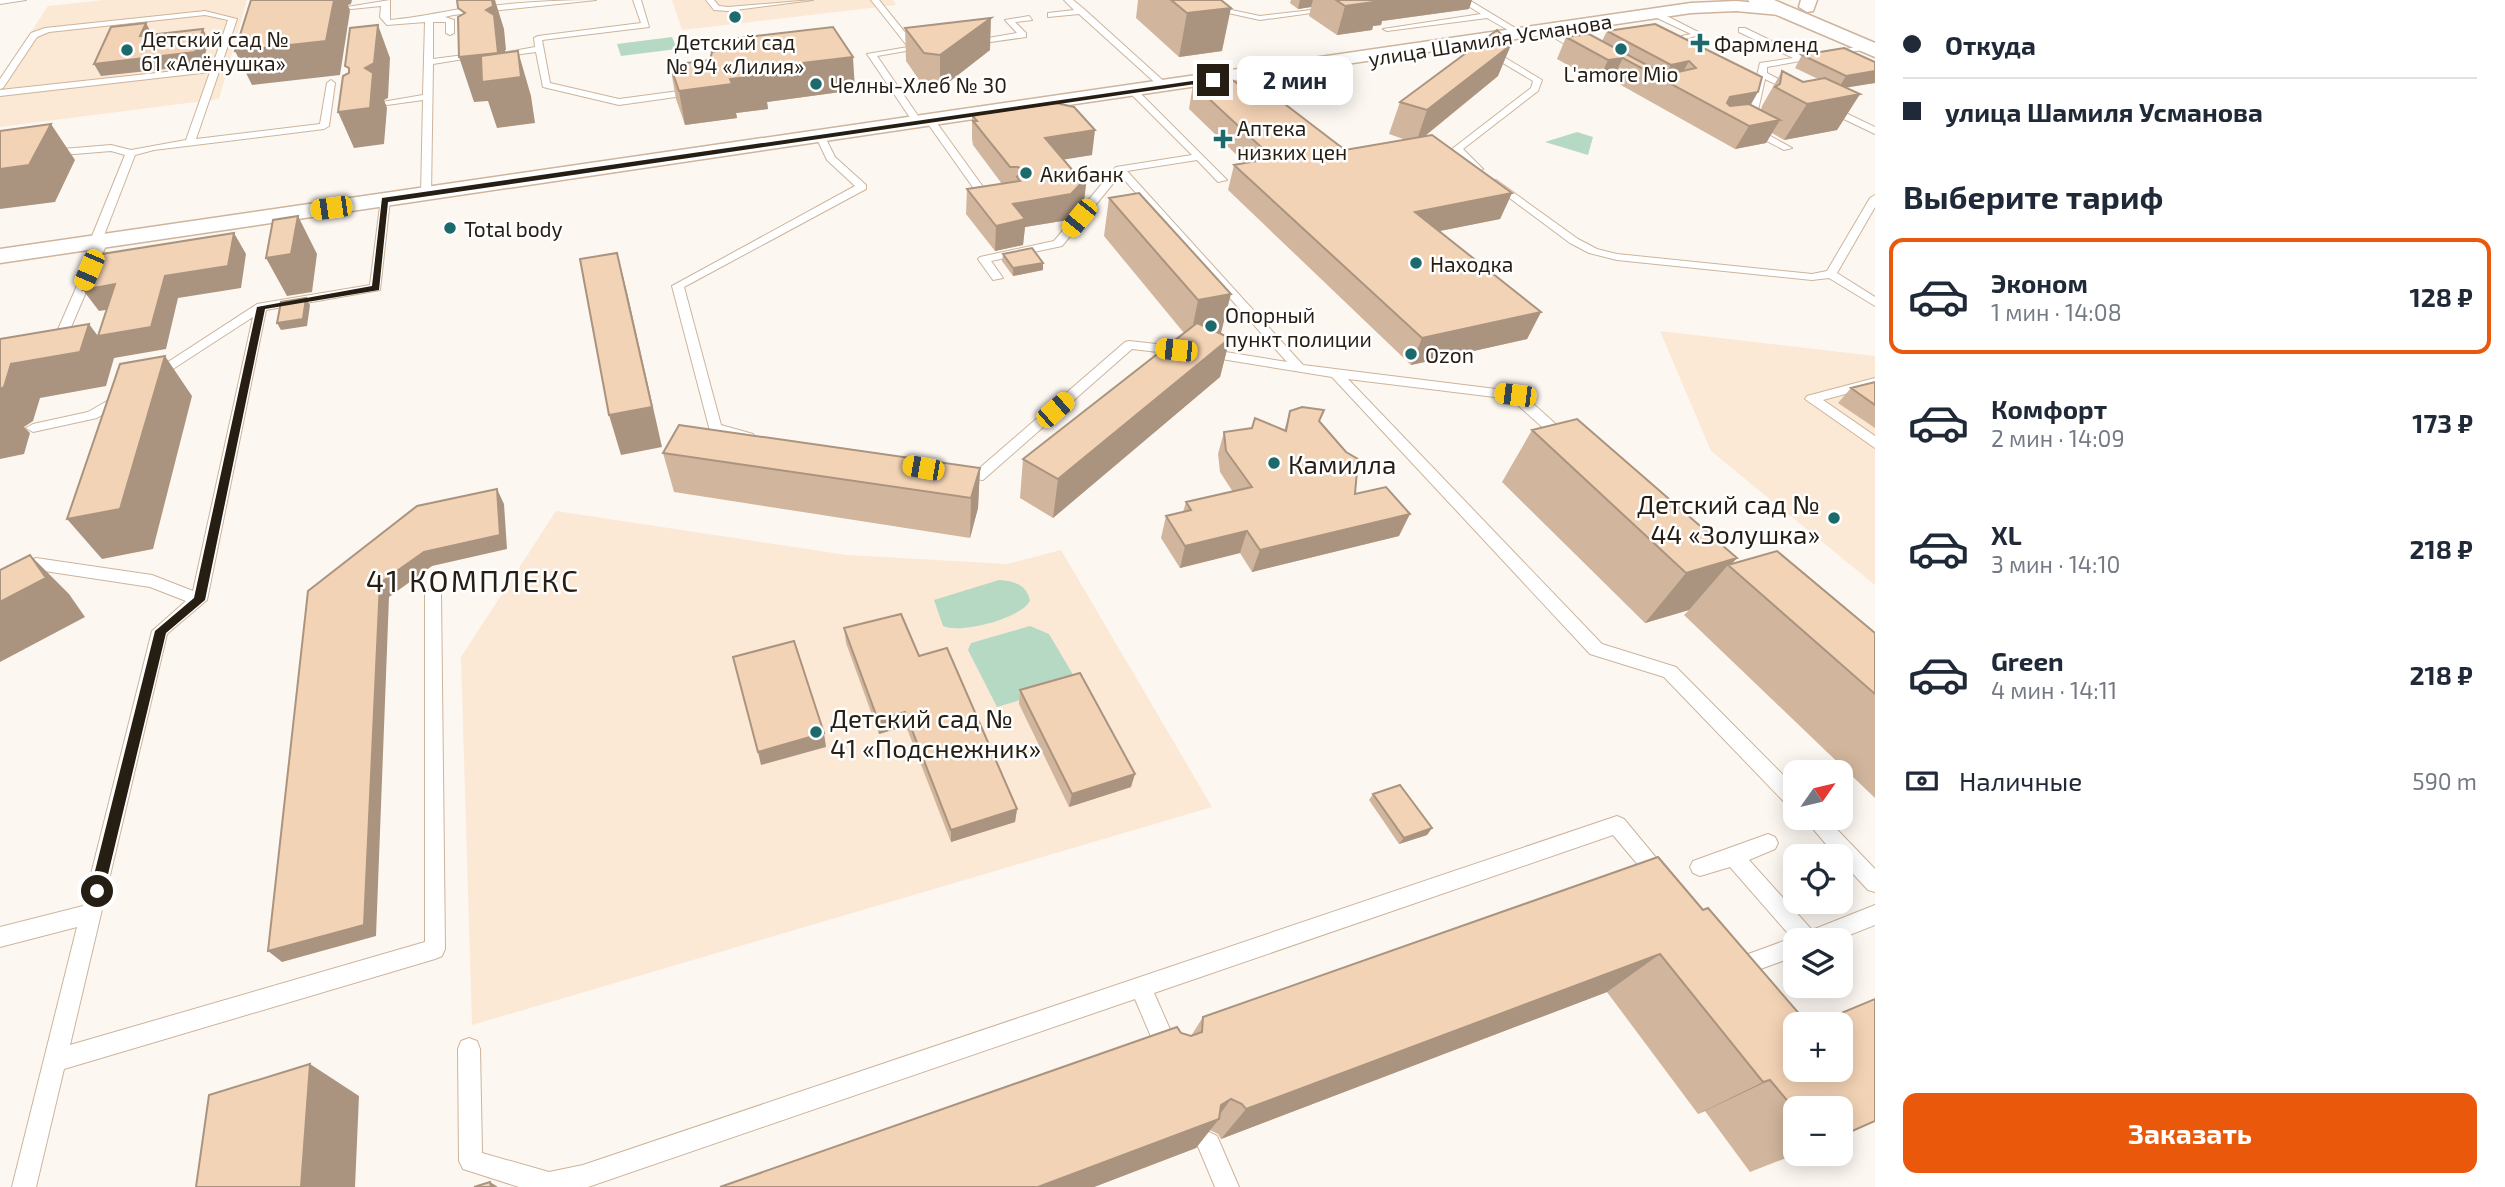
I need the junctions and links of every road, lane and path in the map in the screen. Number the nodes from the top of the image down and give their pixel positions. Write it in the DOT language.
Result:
graph roads {
  1 [pos="22,0"];
  2 [pos="592,0"];
  3 [pos="637,0"];
  4 [pos="710,0"];
  5 [pos="809,0"];
  6 [pos="875,0"];
  7 [pos="1068,0"];
  8 [pos="1173,0"];
  9 [pos="1463,0"];
  10 [pos="1717,0"];
  11 [pos="1758,0"];
  12 [pos="386,1"];
  13 [pos="0,2"];
  14 [pos="1797,4"];
  15 [pos="351,7"];
  16 [pos="1691,8"];
  17 [pos="1333,9"];
  18 [pos="1081,11"];
  19 [pos="1656,14"];
  20 [pos="490,15"];
  21 [pos="1051,15"];
  22 [pos="1489,15"];
  23 [pos="1029,18"];
  24 [pos="429,19"];
  25 [pos="450,20"];
  26 [pos="1387,29"];
  27 [pos="1742,30"];
  28 [pos="1549,31"];
  29 [pos="450,33"];
  30 [pos="1523,35"];
  31 [pos="1685,38"];
  32 [pos="1474,42"];
  33 [pos="958,43"];
  34 [pos="1873,45"];
  35 [pos="932,46"];
  36 [pos="540,49"];
  37 [pos="914,49"];
  38 [pos="506,53"];
  39 [pos="472,57"];
  40 [pos="1597,58"];
  41 [pos="1802,59"];
  42 [pos="430,62"];
  43 [pos="216,69"];
  44 [pos="1762,74"];
  45 [pos="331,83"];
  46 [pos="0,86"];
  47 [pos="1165,87"];
  48 [pos="705,90"];
  49 [pos="1133,92"];
  50 [pos="0,93"];
  51 [pos="429,97"];
  52 [pos="1811,99"];
  53 [pos="387,102"];
  54 [pos="1823,106"];
  55 [pos="925,122"];
  56 [pos="1875,131"];
  57 [pos="821,137"];
  58 [pos="190,142"];
  59 [pos="1787,148"];
  60 [pos="131,153"];
  61 [pos="32,156"];
  62 [pos="1199,157"];
  63 [pos="1120,169"];
  64 [pos="1222,180"];
  65 [pos="426,194"];
  66 [pos="1875,198"];
  67 [pos="1001,199"];
  68 [pos="385,200"];
  69 [pos="99,241"];
  70 [pos="0,256"];
  71 [pos="1831,274"];
  72 [pos="997,278"];
  73 [pos="1875,302"];
  74 [pos="261,307"];
  75 [pos="63,356"];
  76 [pos="1300,369"];
  77 [pos="1336,374"];
  78 [pos="1875,383"];
  79 [pos="33,428"];
  80 [pos="760,439"];
  81 [pos="1875,443"];
  82 [pos="1571,446"];
  83 [pos="950,472"];
  84 [pos="0,583"];
  85 [pos="433,593"];
  86 [pos="199,600"];
  87 [pos="1783,788"];
  88 [pos="1824,830"];
  89 [pos="1768,843"];
  90 [pos="1734,857"];
  91 [pos="1700,867"];
  92 [pos="1875,883"];
  93 [pos="1677,897"];
  94 [pos="91,914"];
  95 [pos="1875,915"];
  96 [pos="1796,928"];
  97 [pos="1842,928"];
  98 [pos="0,937"];
  99 [pos="1720,948"];
  100 [pos="1783,951"];
  101 [pos="1141,987"];
  102 [pos="469,1049"];
  103 [pos="1171,1057"];
  104 [pos="56,1060"];
  105 [pos="1209,1143"];
  106 [pos="24,1187"];
  107 [pos="1227,1187"];
  1 -- 13 [label="lane"];
  2 -- 24 [label="lane"];
  3 -- 36 [label="lane"];
  4 -- 5 [label="lane"];
  6 -- 37 [label="lane"];
  7 -- 18 [label="lane"];
  8 -- 17 [label="lane"];
  9 -- 22 [label="lane"];
  10 -- 16 [label="street, улица Шамиля Усманова"];
  11 -- 14 [label="street"];
  12 -- 15 [label="lane"];
  12 -- 24 [label="lane"];
  14 -- 16 [label="street, улица Шамиля Усманова"];
  14 -- 34 [label="street"];
  16 -- 19 [label="street, улица Шамиля Усманова"];
  18 -- 21 [label="lane"];
  18 -- 47 [label="lane"];
  19 -- 28 [label="street, улица Шамиля Усманова"];
  19 -- 31 [label="lane"];
  20 -- 25 [label="lane"];
  22 -- 26 [label="lane"];
  22 -- 30 [label="lane"];
  23 -- 33 [label="lane"];
  24 -- 25 [label="lane"];
  24 -- 42 [label="lane"];
  25 -- 29 [label="lane"];
  27 -- 41 [label="lane"];
  28 -- 30 [label="street, улица Шамиля Усманова"];
  28 -- 40 [label="lane"];
  30 -- 32 [label="street, улица Шамиля Усманова"];
  32 -- 47 [label="street, улица Шамиля Усманова"];
  32 -- 71 [label="lane"];
  34 -- 41 [label="lane"];
  35 -- 37 [label="lane"];
  36 -- 38 [label="lane"];
  36 -- 48 [label="lane"];
  37 -- 55 [label="lane"];
  39 -- 42 [label="lane"];
  41 -- 44 [label="lane"];
  42 -- 51 [label="lane"];
  43 -- 46 [label="lane"];
  43 -- 50 [label="lane"];
  43 -- 58 [label="lane"];
  44 -- 52 [label="lane"];
  44 -- 59 [label="lane"];
  45 -- 58 [label="lane"];
  47 -- 49 [label="street, улица Шамиля Усманова"];
  49 -- 55 [label="street, улица Шамиля Усманова"];
  49 -- 62 [label="lane"];
  51 -- 53 [label="lane"];
  51 -- 65 [label="lane"];
  54 -- 56 [label="lane"];
  55 -- 57 [label="street, улица Шамиля Усманова"];
  55 -- 67 [label="lane"];
  57 -- 65 [label="street, улица Шамиля Усманова"];
  57 -- 80 [label="lane"];
  58 -- 60 [label="lane"];
  60 -- 61 [label="lane"];
  60 -- 69 [label="lane"];
  62 -- 63 [label="lane"];
  62 -- 64 [label="lane"];
  63 -- 72 [label="lane"];
  63 -- 76 [label="lane"];
  65 -- 68 [label="street, улица Шамиля Усманова"];
  66 -- 71 [label="lane"];
  68 -- 69 [label="street, улица Шамиля Усманова"];
  68 -- 74 [label="lane"];
  69 -- 70 [label="street, улица Шамиля Усманова"];
  69 -- 75 [label="lane"];
  71 -- 73 [label="lane"];
  74 -- 79 [label="lane"];
  74 -- 86 [label="lane"];
  76 -- 77 [label="lane"];
  76 -- 83 [label="lane"];
  77 -- 82 [label="lane"];
  77 -- 87 [label="lane"];
  78 -- 81 [label="lane"];
  84 -- 86 [label="lane"];
  85 -- 104 [label="lane"];
  86 -- 94 [label="lane"];
  88 -- 92 [label="lane"];
  89 -- 90 [label="lane"];
  90 -- 91 [label="lane"];
  90 -- 96 [label="lane"];
  93 -- 101 [label="lane"];
  94 -- 98 [label="lane"];
  94 -- 104 [label="lane"];
  95 -- 97 [label="lane"];
  99 -- 100 [label="lane"];
  101 -- 102 [label="lane"];
  101 -- 103 [label="lane"];
  104 -- 106 [label="lane"];
  105 -- 107 [label="lane"];
}
